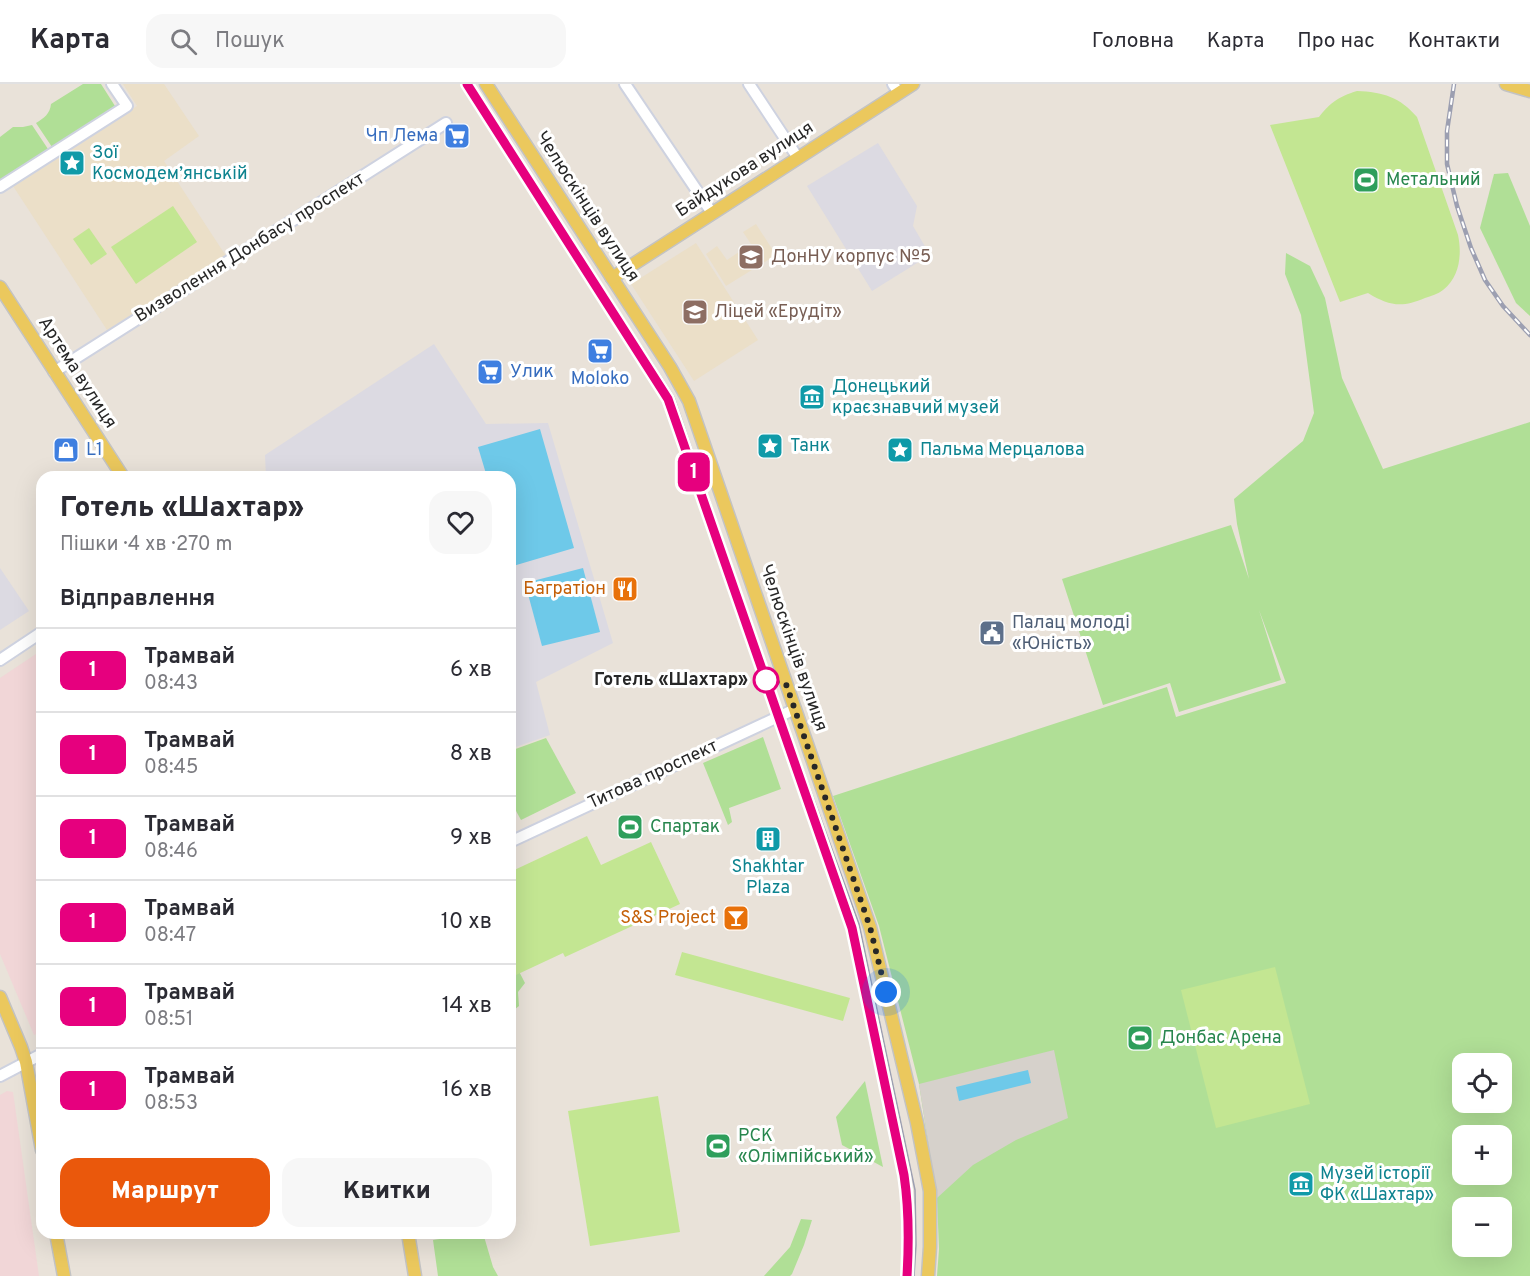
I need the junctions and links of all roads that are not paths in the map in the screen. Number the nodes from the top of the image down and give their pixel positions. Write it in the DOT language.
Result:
graph roads {
  1 [pos="112,84"];
  2 [pos="486,84"];
  3 [pos="625,84"];
  4 [pos="749,84"];
  5 [pos="913,84"];
  6 [pos="1506,84"];
  7 [pos="896,89"];
  8 [pos="1530,91"];
  9 [pos="446,123"];
  10 [pos="798,158"];
  11 [pos="0,187"];
  12 [pos="712,213"];
  13 [pos="612,278"];
  14 [pos="0,287"];
  15 [pos="54,372"];
  16 [pos="119,471"];
  17 [pos="36,636"];
  18 [pos="0,660"];
  19 [pos="795,709"];
  20 [pos="516,839"];
  21 [pos="0,997"];
  22 [pos="36,1057"];
  23 [pos="26,1062"];
  24 [pos="0,1076"];
  25 [pos="36,1117"];
  26 [pos="57,1239"];
  27 [pos="409,1239"];
  28 [pos="64,1276"];
  29 [pos="415,1276"];
  30 [pos="928,1276"];
  1 -- 11 [label="street"];
  2 -- 13 [label="main road, Челюскінців вулиця"];
  3 -- 12 [label="street"];
  4 -- 10 [label="street"];
  5 -- 7 [label="main road, Байдукова вулиця"];
  6 -- 8 [label="main road"];
  7 -- 10 [label="main road, Байдукова вулиця"];
  9 -- 15 [label="street, Визволення Донбасу проспект"];
  10 -- 12 [label="main road, Байдукова вулиця"];
  12 -- 13 [label="main road, Байдукова вулиця"];
  13 -- 19 [label="main road, Челюскінців вулиця"];
  14 -- 15 [label="main road, Артема вулиця"];
  15 -- 16 [label="main road, Артема вулиця"];
  17 -- 18 [label="street"];
  19 -- 20 [label="street, Титова проспект"];
  19 -- 30 [label="main road, Челюскінців вулиця"];
  21 -- 23 [label="main road"];
  22 -- 23 [label="street"];
  23 -- 24 [label="street"];
  23 -- 25 [label="main road"];
  26 -- 28 [label="main road"];
  27 -- 29 [label="main road"];
}
